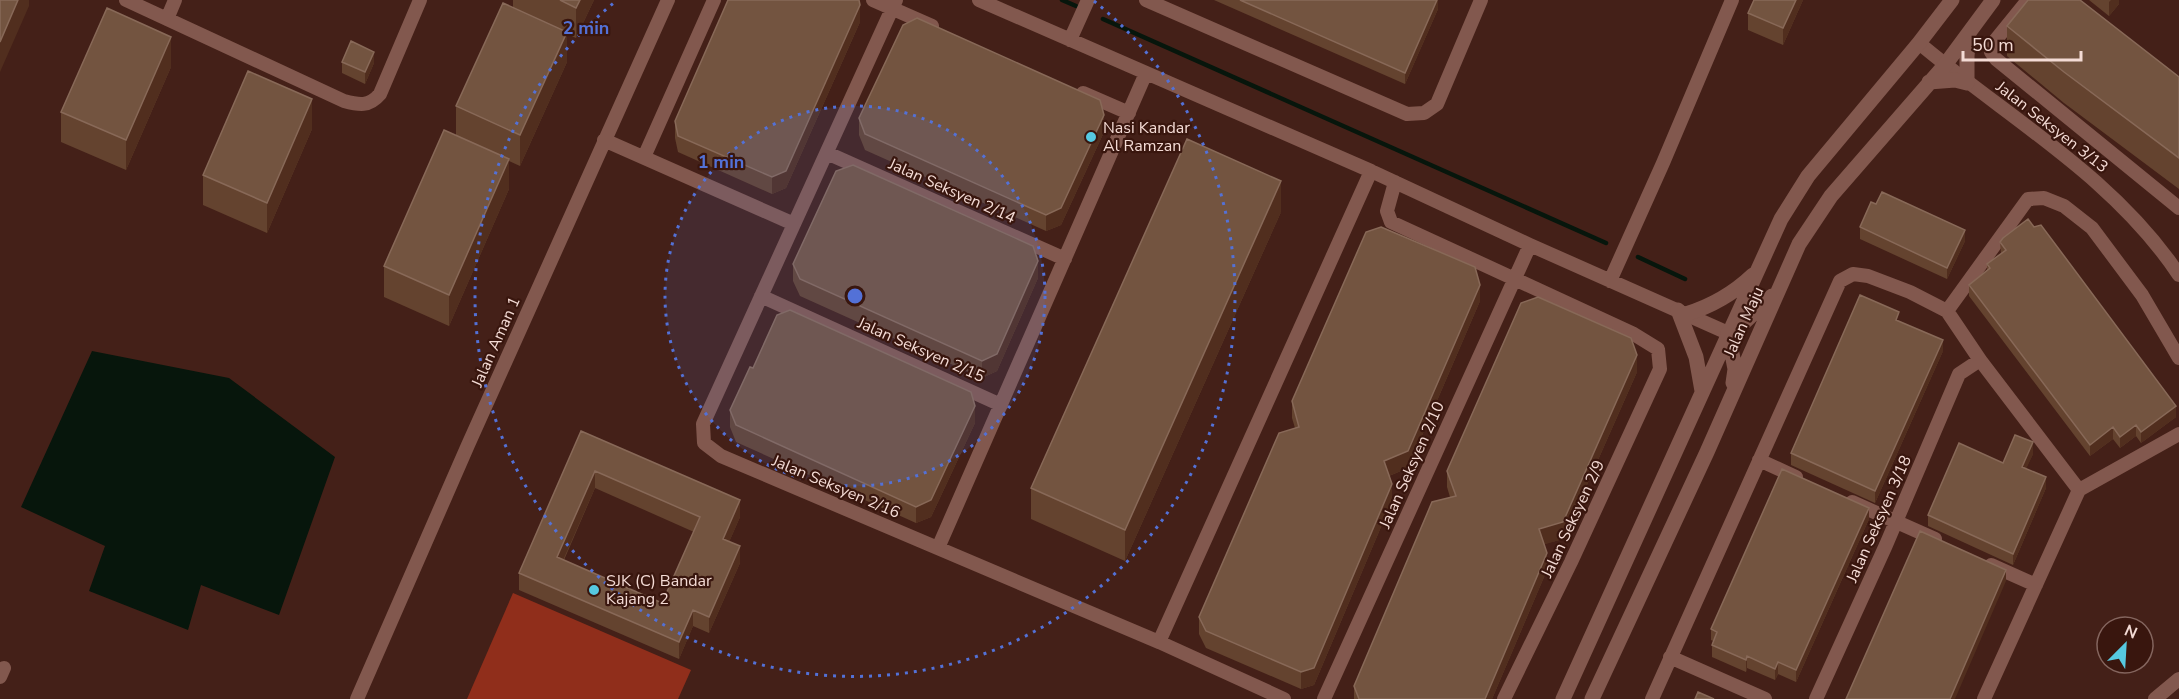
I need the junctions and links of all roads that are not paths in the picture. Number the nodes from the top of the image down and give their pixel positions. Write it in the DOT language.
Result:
graph roads {
  1 [pos="126,0"];
  2 [pos="175,0"];
  3 [pos="420,0"];
  4 [pos="668,0"];
  5 [pos="714,0"];
  6 [pos="873,0"];
  7 [pos="979,0"];
  8 [pos="1088,0"];
  9 [pos="1146,0"];
  10 [pos="1481,0"];
  11 [pos="1732,0"];
  12 [pos="1952,0"];
  13 [pos="1993,0"];
  14 [pos="2028,0"];
  15 [pos="894,4"];
  16 [pos="167,19"];
  17 [pos="946,32"];
  18 [pos="1969,33"];
  19 [pos="1070,40"];
  20 [pos="1919,43"];
  21 [pos="1945,65"];
  22 [pos="1146,73"];
  23 [pos="1929,82"];
  24 [pos="1967,83"];
  25 [pos="1075,90"];
  26 [pos="1129,114"];
  27 [pos="604,140"];
  28 [pos="827,153"];
  29 [pos="644,157"];
  30 [pos="1371,171"];
  31 [pos="1395,182"];
  32 [pos="2179,208"];
  33 [pos="794,224"];
  34 [pos="1530,245"];
  35 [pos="1065,259"];
  36 [pos="2177,266"];
  37 [pos="1756,272"];
  38 [pos="1514,280"];
  39 [pos="1610,281"];
  40 [pos="1779,289"];
  41 [pos="761,296"];
  42 [pos="1947,310"];
  43 [pos="1682,312"];
  44 [pos="1728,333"];
  45 [pos="2179,358"];
  46 [pos="1980,360"];
  47 [pos="1702,391"];
  48 [pos="1732,393"];
  49 [pos="1001,405"];
  50 [pos="2179,434"];
  51 [pos="1759,460"];
  52 [pos="1812,484"];
  53 [pos="2079,490"];
  54 [pos="1844,498"];
  55 [pos="1896,522"];
  56 [pos="1950,546"];
  57 [pos="938,548"];
  58 [pos="1982,561"];
  59 [pos="2036,585"];
  60 [pos="1159,642"];
  61 [pos="1670,657"];
  62 [pos="2179,679"];
  63 [pos="2157,698"];
  64 [pos="357,699"];
  65 [pos="1284,699"];
  66 [pos="1324,699"];
  67 [pos="1504,699"];
  68 [pos="1563,699"];
  69 [pos="1592,699"];
  70 [pos="1652,699"];
  71 [pos="1765,699"];
  72 [pos="1816,699"];
  73 [pos="1984,699"];
  1 -- 16 [label="street"];
  2 -- 16 [label="street"];
  3 -- 16 [label="street"];
  4 -- 27 [label="street, Jalan Aman 1"];
  5 -- 29 [label="street"];
  6 -- 15 [label="street"];
  7 -- 19 [label="street"];
  8 -- 19 [label="street"];
  9 -- 10 [label="street"];
  11 -- 39 [label="street"];
  12 -- 20 [label="street, Jalan Maju"];
  13 -- 18 [label="street, Jalan Maju"];
  14 -- 32 [label="street"];
  15 -- 17 [label="street"];
  15 -- 28 [label="street"];
  18 -- 21 [label="street, Jalan Maju"];
  18 -- 24 [label="street"];
  19 -- 22 [label="street"];
  20 -- 21 [label="street, Jalan Seksyen 3/13"];
  20 -- 37 [label="street, Jalan Maju"];
  21 -- 23 [label="street, Jalan Maju"];
  21 -- 24 [label="street, Jalan Seksyen 3/13"];
  22 -- 26 [label="street"];
  22 -- 30 [label="street"];
  23 -- 24 [label="street"];
  23 -- 40 [label="street, Jalan Maju"];
  24 -- 36 [label="street, Jalan Seksyen 3/13"];
  25 -- 26 [label="street"];
  26 -- 35 [label="street"];
  27 -- 29 [label="street"];
  27 -- 64 [label="street, Jalan Aman 1"];
  28 -- 33 [label="street"];
  28 -- 35 [label="street, Jalan Seksyen 2/14"];
  29 -- 33 [label="street"];
  30 -- 31 [label="street"];
  30 -- 60 [label="street"];
  31 -- 34 [label="street"];
  31 -- 38 [label="street"];
  33 -- 41 [label="street"];
  34 -- 38 [label="street, Jalan Seksyen 2/10"];
  34 -- 39 [label="street"];
  35 -- 49 [label="street"];
  37 -- 43 [label="street"];
  37 -- 44 [label="street, Jalan Maju"];
  38 -- 66 [label="street, Jalan Seksyen 2/10"];
  38 -- 67 [label="street, Jalan Seksyen 2/9"];
  39 -- 43 [label="street"];
  40 -- 44 [label="street"];
  40 -- 48 [label="street, Jalan Maju"];
  41 -- 49 [label="street, Jalan Seksyen 2/15"];
  41 -- 57 [label="street, Jalan Seksyen 2/16"];
  42 -- 45 [label="street"];
  42 -- 46 [label="street"];
  42 -- 51 [label="street"];
  43 -- 44 [label="street"];
  43 -- 47 [label="street"];
  44 -- 47 [label="street, Jalan Maju"];
  44 -- 48 [label="street"];
  46 -- 53 [label="street"];
  46 -- 55 [label="street, Jalan Seksyen 3/18"];
  47 -- 68 [label="street, Jalan Maju"];
  48 -- 69 [label="street, Jalan Maju"];
  49 -- 57 [label="street"];
  50 -- 53 [label="street"];
  51 -- 52 [label="street"];
  51 -- 61 [label="street"];
  53 -- 59 [label="street"];
  54 -- 55 [label="street"];
  55 -- 56 [label="street"];
  55 -- 72 [label="street, Jalan Seksyen 3/18"];
  57 -- 60 [label="street, Jalan Seksyen 2/16"];
  58 -- 59 [label="street"];
  59 -- 73 [label="street"];
  60 -- 65 [label="street, Jalan Seksyen 2/16"];
  61 -- 70 [label="street"];
  61 -- 71 [label="street"];
  62 -- 63 [label="street"];
}
